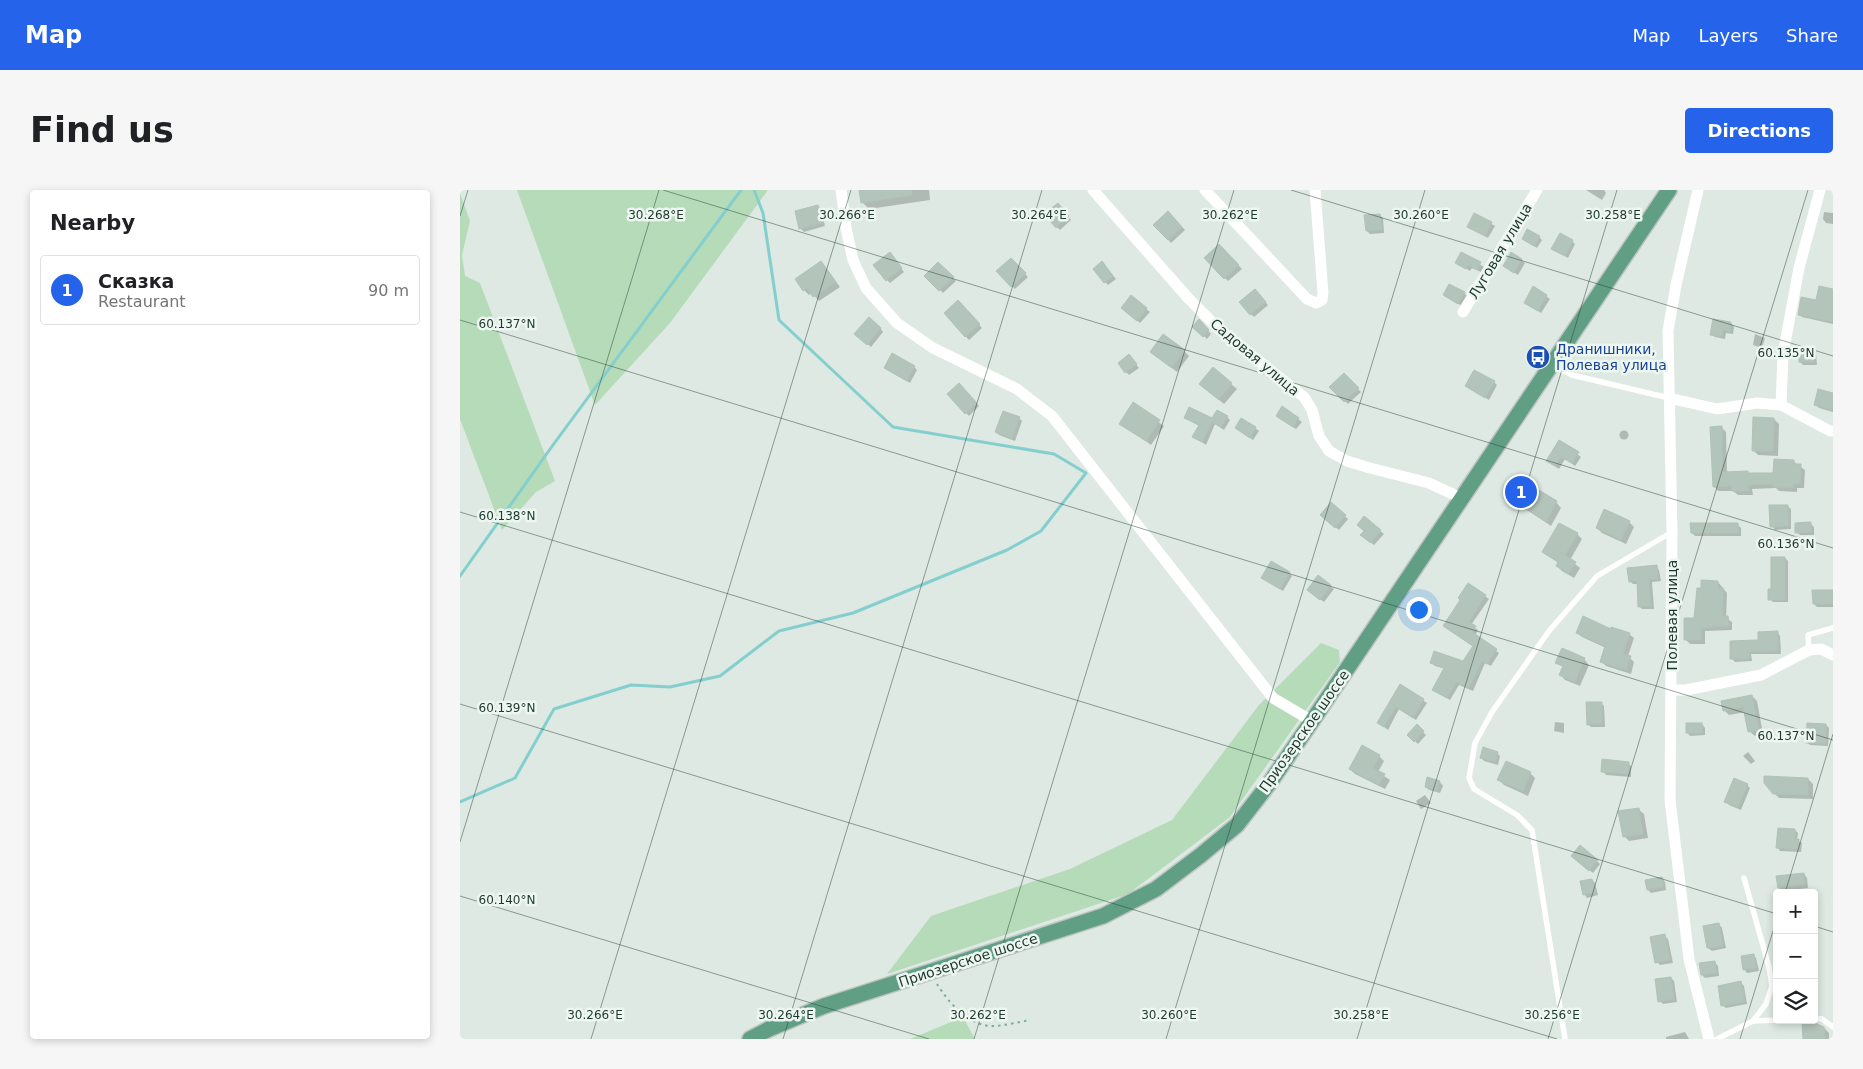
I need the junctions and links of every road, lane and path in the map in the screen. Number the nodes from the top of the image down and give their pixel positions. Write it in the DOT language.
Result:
graph roads {
  1 [pos="842,190"];
  2 [pos="1093,190"];
  3 [pos="1205,190"];
  4 [pos="1315,190"];
  5 [pos="1537,190"];
  6 [pos="1669,190"];
  7 [pos="1698,190"];
  8 [pos="1820,190"];
  9 [pos="1463,312"];
  10 [pos="1552,365"];
  11 [pos="1669,398"];
  12 [pos="1782,405"];
  13 [pos="1833,431"];
  14 [pos="1461,498"];
  15 [pos="1672,532"];
  16 [pos="1833,628"];
  17 [pos="1809,650"];
  18 [pos="1833,656"];
  19 [pos="1672,690"];
  20 [pos="1312,721"];
  21 [pos="1744,878"];
  22 [pos="932,972"];
  23 [pos="1818,1018"];
  24 [pos="1030,1020"];
  25 [pos="1773,1020"];
  26 [pos="1754,1021"];
  27 [pos="1833,1027"];
  28 [pos="750,1039"];
  29 [pos="1564,1039"];
  30 [pos="1709,1039"];
  31 [pos="1717,1039"];
  1 -- 20 [label="street"];
  2 -- 14 [label="street, Садовая улица"];
  3 -- 4 [label="street"];
  5 -- 9 [label="street, Луговая улица"];
  6 -- 10 [label="main road, Приозерское шоссе"];
  7 -- 11 [label="street, Полевая улица"];
  8 -- 12 [label="street"];
  10 -- 11 [label="lane"];
  10 -- 14 [label="main road, Приозерское шоссе"];
  11 -- 12 [label="street"];
  11 -- 15 [label="street, Полевая улица"];
  12 -- 13 [label="street"];
  14 -- 20 [label="main road, Приозерское шоссе"];
  15 -- 19 [label="street, Полевая улица"];
  15 -- 29 [label="lane"];
  16 -- 17 [label="lane"];
  17 -- 18 [label="street"];
  17 -- 19 [label="street"];
  19 -- 30 [label="street, Полевая улица"];
  20 -- 22 [label="main road, Приозерское шоссе"];
  21 -- 26 [label="lane"];
  22 -- 24 [label="path"];
  22 -- 28 [label="main road, Приозерское шоссе"];
  23 -- 27 [label="lane"];
  25 -- 26 [label="lane"];
  26 -- 31 [label="lane"];
}
